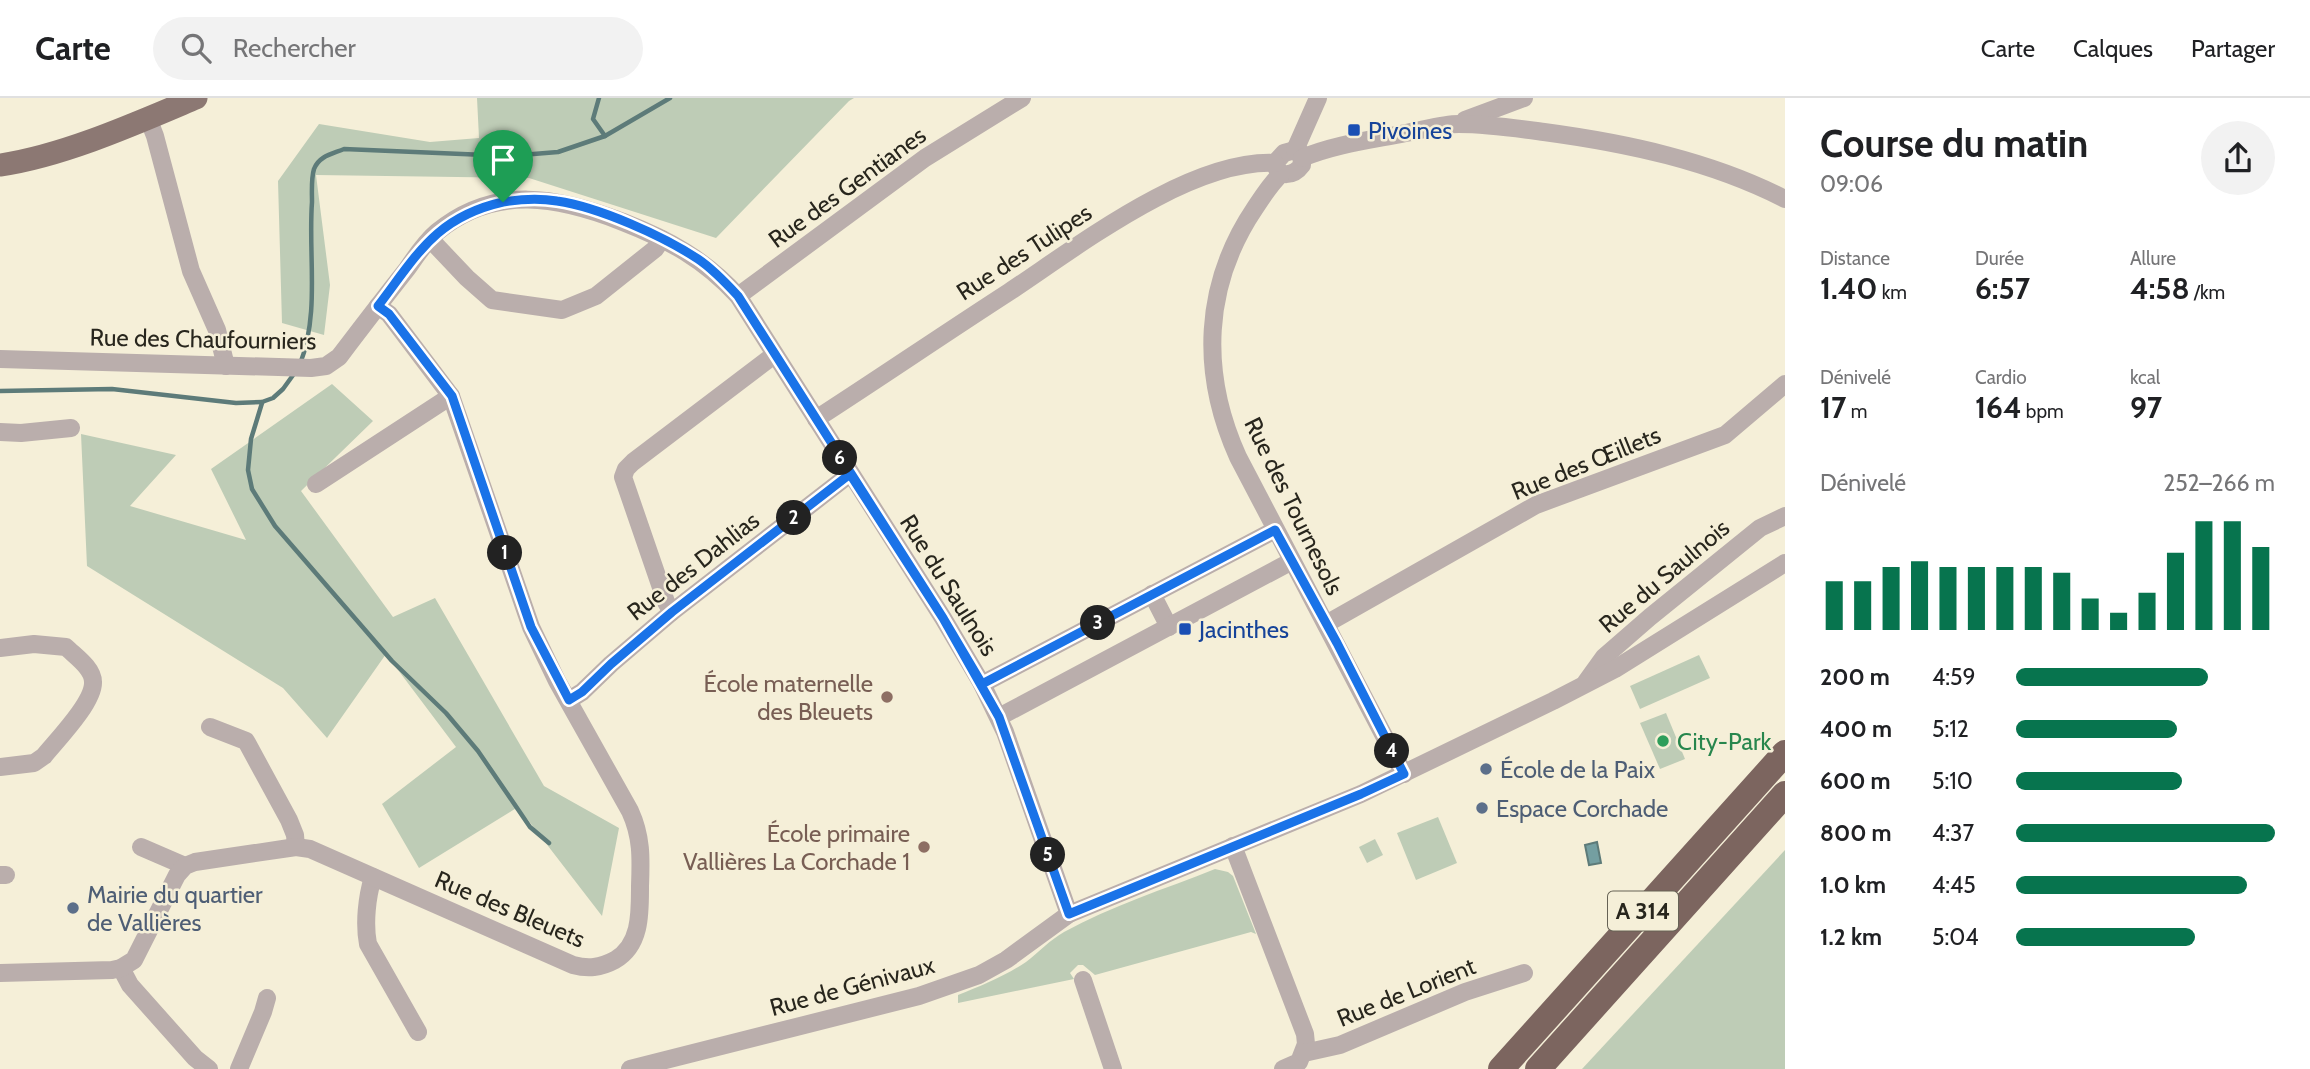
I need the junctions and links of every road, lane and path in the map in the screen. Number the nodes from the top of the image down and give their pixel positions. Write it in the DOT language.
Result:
graph roads {
  1 [pos="196,98"];
  2 [pos="1022,98"];
  3 [pos="1318,98"];
  4 [pos="1524,98"];
  5 [pos="148,118"];
  6 [pos="1455,124"];
  7 [pos="1299,154"];
  8 [pos="0,165"];
  9 [pos="1278,168"];
  10 [pos="1785,199"];
  11 [pos="430,239"];
  12 [pos="662,239"];
  13 [pos="738,296"];
  14 [pos="378,306"];
  15 [pos="774,355"];
  16 [pos="0,359"];
  17 [pos="226,366"];
  18 [pos="1785,384"];
  19 [pos="452,396"];
  20 [pos="816,419"];
  21 [pos="71,428"];
  22 [pos="0,432"];
  23 [pos="850,474"];
  24 [pos="316,484"];
  25 [pos="1785,516"];
  26 [pos="1275,530"];
  27 [pos="1292,561"];
  28 [pos="1785,563"];
  29 [pos="1152,594"];
  30 [pos="672,612"];
  31 [pos="1326,624"];
  32 [pos="1169,627"];
  33 [pos="0,648"];
  34 [pos="982,684"];
  35 [pos="1584,685"];
  36 [pos="569,700"];
  37 [pos="999,717"];
  38 [pos="210,727"];
  39 [pos="1785,753"];
  40 [pos="0,767"];
  41 [pos="1404,774"];
  42 [pos="1785,794"];
  43 [pos="1233,846"];
  44 [pos="141,847"];
  45 [pos="296,847"];
  46 [pos="185,866"];
  47 [pos="373,877"];
  48 [pos="1069,914"];
  49 [pos="121,968"];
  50 [pos="0,973"];
  51 [pos="1524,973"];
  52 [pos="1083,980"];
  53 [pos="267,998"];
  54 [pos="418,1032"];
  55 [pos="1304,1053"];
  56 [pos="209,1069"];
  57 [pos="239,1069"];
  58 [pos="630,1069"];
  59 [pos="1113,1069"];
  60 [pos="1283,1069"];
  61 [pos="1317,1069"];
  62 [pos="1501,1069"];
  63 [pos="1538,1069"];
  1 -- 5 [label="main road"];
  2 -- 13 [label="street, Rue des Gentianes"];
  3 -- 7 [label="street"];
  4 -- 6 [label="street"];
  5 -- 8 [label="main road"];
  5 -- 17 [label="street"];
  6 -- 7 [label="street"];
  6 -- 10 [label="street"];
  7 -- 9 [label="street"];
  9 -- 20 [label="street, Rue des Tulipes"];
  9 -- 26 [label="street, Rue des Tournesols"];
  11 -- 12 [label="street, Rue du Saulnois"];
  11 -- 12 [label="street"];
  11 -- 14 [label="street, Rue du Saulnois"];
  12 -- 13 [label="street, Rue du Saulnois"];
  13 -- 15 [label="street, Rue du Saulnois"];
  14 -- 17 [label="street, Rue des Chaufourniers"];
  14 -- 19 [label="street"];
  15 -- 20 [label="street, Rue du Saulnois"];
  15 -- 30 [label="street"];
  16 -- 17 [label="street, Rue des Chaufourniers"];
  18 -- 31 [label="street, Rue des Œillets"];
  19 -- 24 [label="street"];
  19 -- 36 [label="street"];
  20 -- 23 [label="street, Rue du Saulnois"];
  21 -- 22 [label="street"];
  23 -- 30 [label="street, Rue des Dahlias"];
  23 -- 34 [label="street, Rue du Saulnois"];
  25 -- 35 [label="street, Rue du Saulnois"];
  26 -- 27 [label="street, Rue des Tournesols"];
  26 -- 29 [label="street"];
  27 -- 31 [label="street, Rue des Tournesols"];
  27 -- 32 [label="street"];
  28 -- 35 [label="street, Rue du Saulnois"];
  29 -- 32 [label="street"];
  29 -- 34 [label="street"];
  30 -- 36 [label="street, Rue des Dahlias"];
  31 -- 41 [label="street, Rue des Tournesols"];
  32 -- 37 [label="street"];
  33 -- 40 [label="street"];
  34 -- 37 [label="street, Rue du Saulnois"];
  35 -- 41 [label="street, Rue du Saulnois"];
  36 -- 47 [label="street, Rue des Bleuets"];
  37 -- 48 [label="street, Rue du Saulnois"];
  38 -- 45 [label="street"];
  39 -- 62 [label="highway, A 314"];
  41 -- 43 [label="street, Rue du Saulnois"];
  42 -- 63 [label="highway, A 314"];
  43 -- 48 [label="street, Rue du Saulnois"];
  43 -- 55 [label="street, Rue de Lorient"];
  44 -- 46 [label="street"];
  45 -- 46 [label="street, Rue des Bleuets"];
  45 -- 47 [label="street, Rue des Bleuets"];
  46 -- 49 [label="street"];
  47 -- 54 [label="street"];
  48 -- 58 [label="street, Rue de Génivaux"];
  49 -- 50 [label="street"];
  49 -- 56 [label="street"];
  51 -- 55 [label="street, Rue de Lorient"];
  52 -- 59 [label="street"];
  53 -- 57 [label="street"];
  55 -- 60 [label="street, Rue de Lorient"];
  55 -- 61 [label="street"];
}
